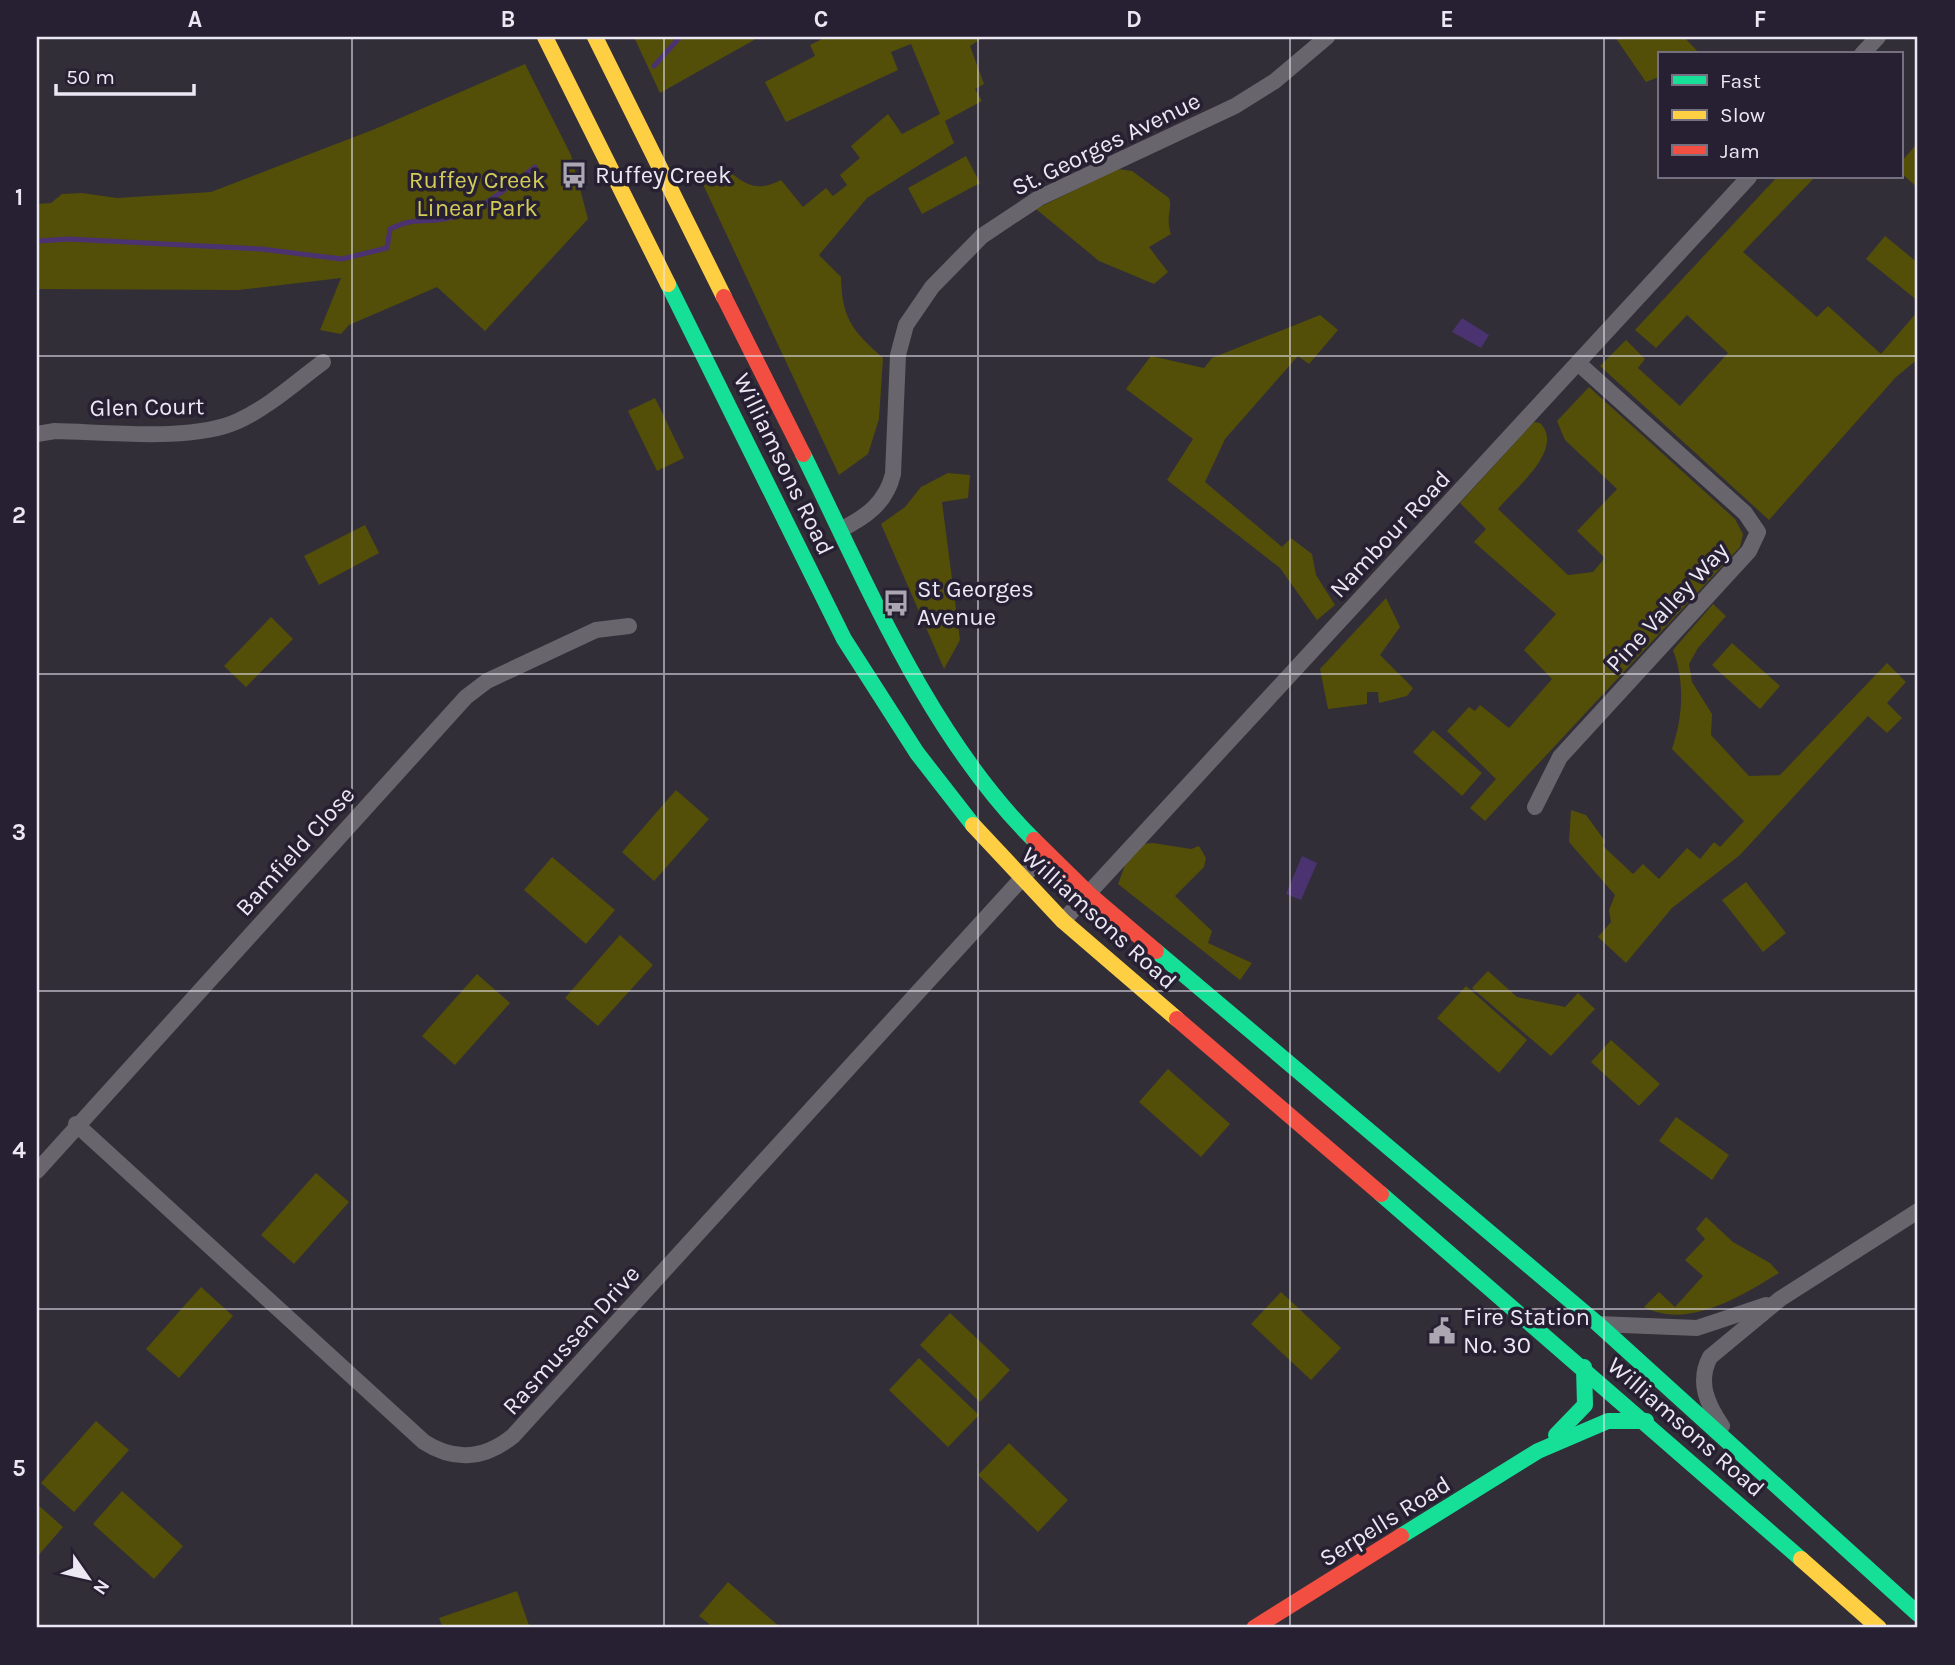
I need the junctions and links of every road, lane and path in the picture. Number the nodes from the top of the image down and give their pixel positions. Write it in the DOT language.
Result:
graph roads {
  1 [pos="545,37"];
  2 [pos="595,37"];
  3 [pos="1327,37"];
  4 [pos="1878,37"];
  5 [pos="1864,52"];
  6 [pos="1748,178"];
  7 [pos="323,362"];
  8 [pos="1578,363"];
  9 [pos="37,434"];
  10 [pos="840,530"];
  11 [pos="629,626"];
  12 [pos="1535,807"];
  13 [pos="1045,853"];
  14 [pos="1021,881"];
  15 [pos="1089,894"];
  16 [pos="1063,921"];
  17 [pos="76,1124"];
  18 [pos="37,1171"];
  19 [pos="1414,1194"];
  20 [pos="1918,1211"];
  21 [pos="1780,1299"];
  22 [pos="1598,1324"];
  23 [pos="1584,1367"];
  24 [pos="1646,1421"];
  25 [pos="1738,1448"];
  26 [pos="1538,1451"];
  27 [pos="1918,1614"];
  28 [pos="1254,1628"];
  29 [pos="1879,1628"];
  1 -- 14 [label="main road, Williamsons Road"];
  2 -- 10 [label="main road, Williamsons Road"];
  3 -- 10 [label="street, St. Georges Avenue"];
  4 -- 5 [label="street"];
  6 -- 8 [label="street, Nambour Road"];
  7 -- 9 [label="street, Glen Court"];
  8 -- 12 [label="street, Pine Valley Way"];
  8 -- 15 [label="street, Nambour Road"];
  10 -- 13 [label="main road, Williamsons Road"];
  11 -- 17 [label="street, Bamfield Close"];
  13 -- 14 [label="street, Rasmussen Drive"];
  13 -- 15 [label="main road, Williamsons Road"];
  14 -- 16 [label="main road, Williamsons Road"];
  14 -- 17 [label="street, Rasmussen Drive"];
  15 -- 16 [label="street, Nambour Road"];
  15 -- 19 [label="main road, Williamsons Road"];
  16 -- 19 [label="main road, Williamsons Road"];
  17 -- 18 [label="street, Bamfield Close"];
  19 -- 22 [label="main road, Williamsons Road"];
  19 -- 23 [label="main road, Williamsons Road"];
  20 -- 21 [label="street"];
  21 -- 22 [label="street"];
  21 -- 25 [label="street"];
  22 -- 25 [label="main road, Williamsons Road"];
  23 -- 24 [label="main road, Williamsons Road"];
  23 -- 26 [label="main road, Serpells Road"];
  24 -- 26 [label="main road, Serpells Road"];
  24 -- 29 [label="main road, Williamsons Road"];
  25 -- 27 [label="main road, Williamsons Road"];
  26 -- 28 [label="main road, Serpells Road"];
}
